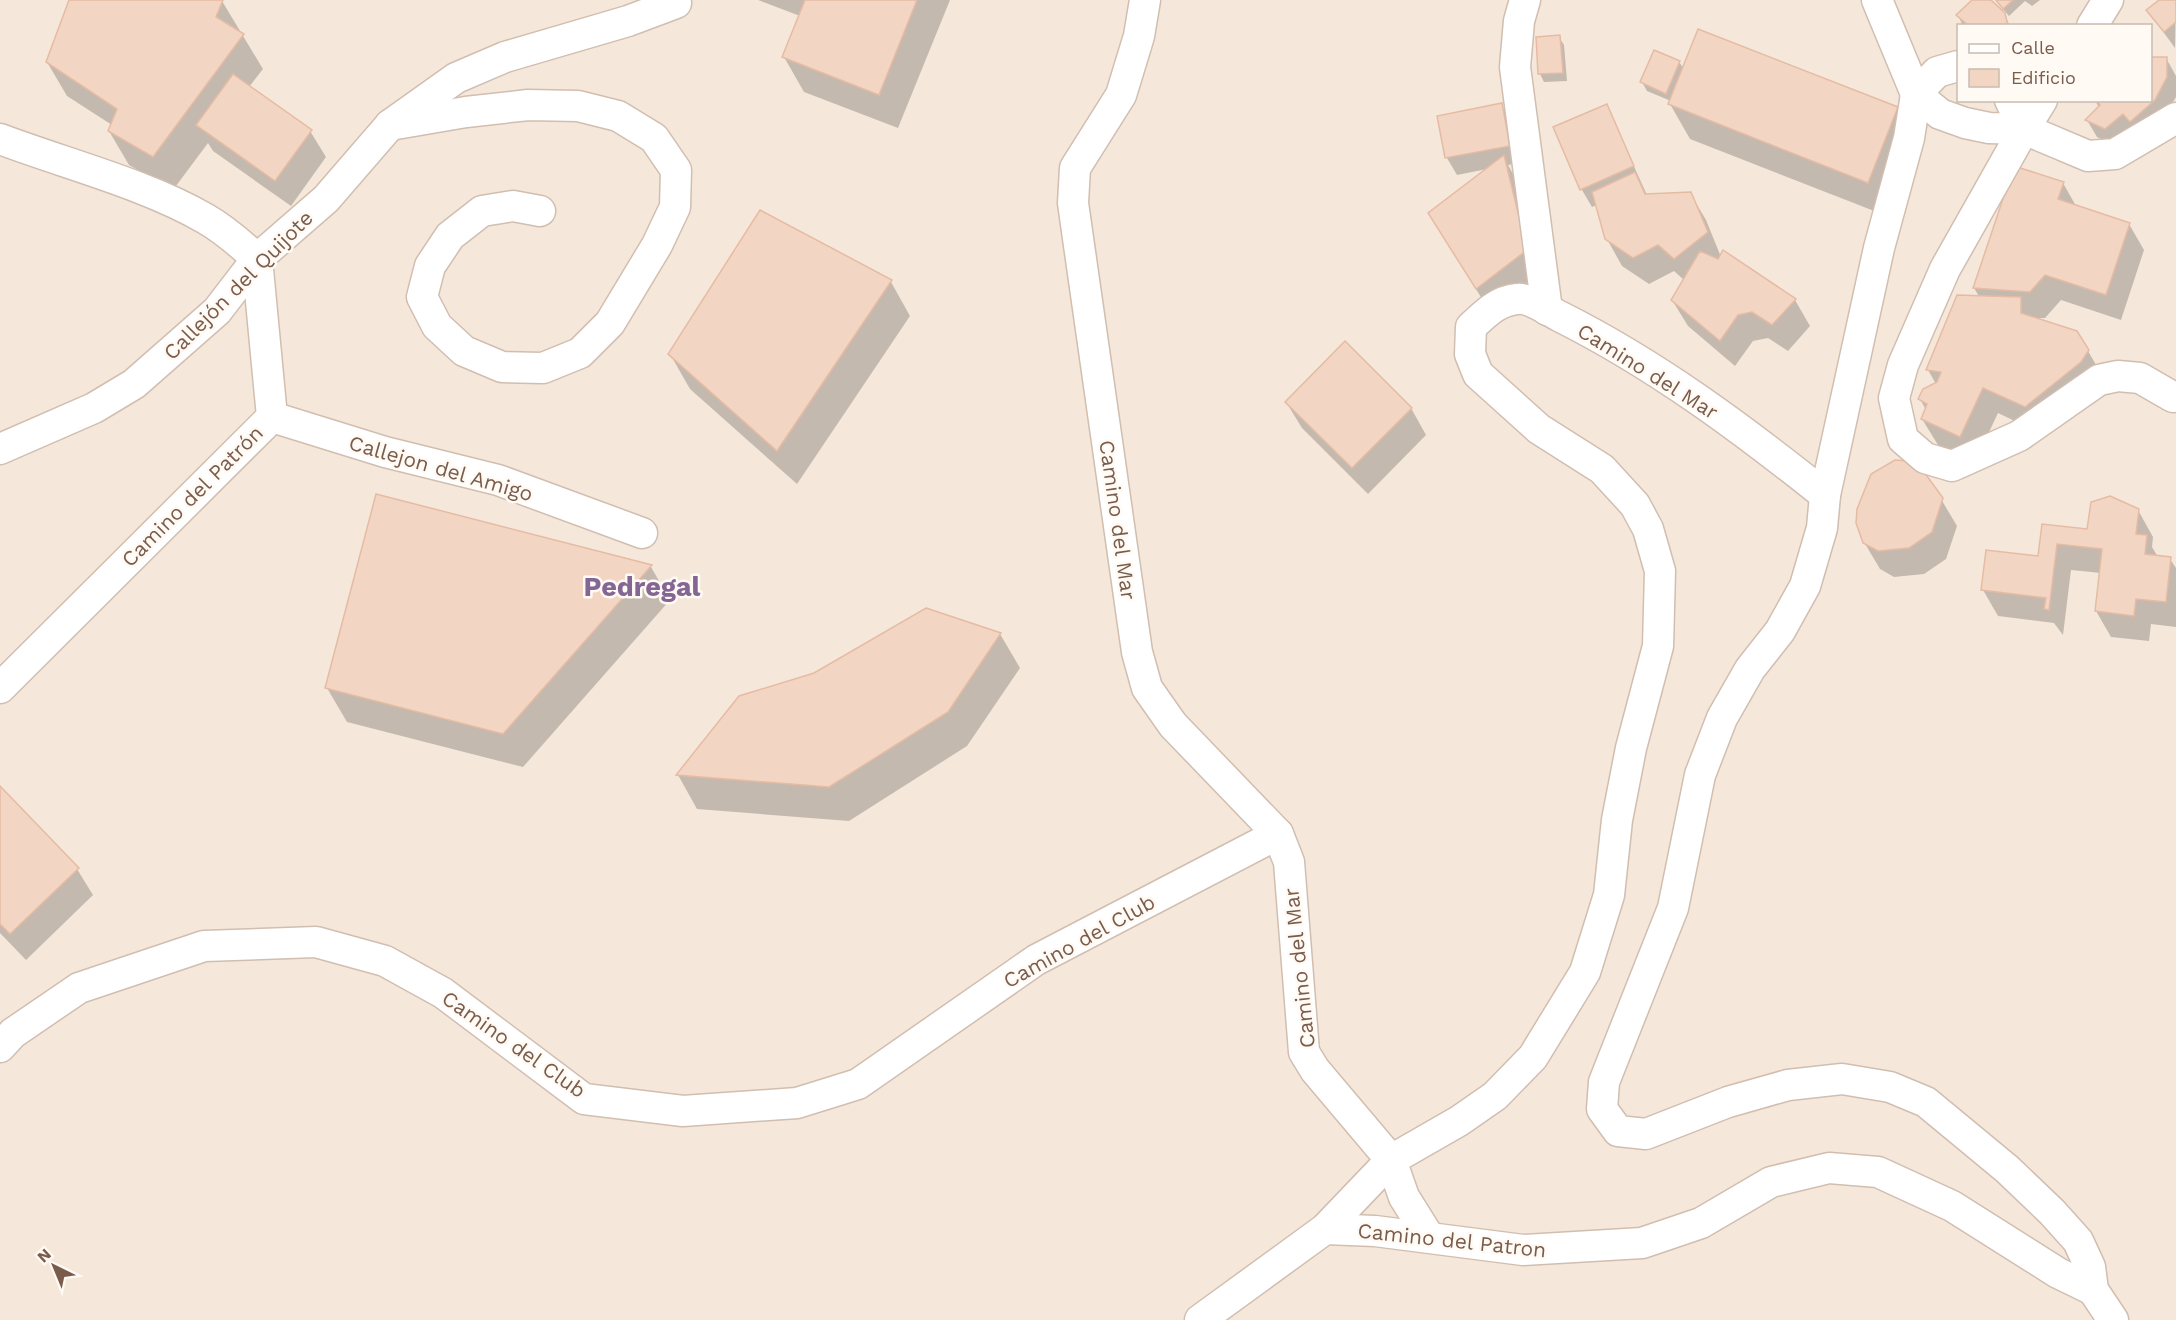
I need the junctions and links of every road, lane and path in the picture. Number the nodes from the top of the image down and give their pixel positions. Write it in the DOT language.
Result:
graph roads {
  1 [pos="1145,0"];
  2 [pos="1525,0"];
  3 [pos="1877,0"];
  4 [pos="2108,0"];
  5 [pos="676,3"];
  6 [pos="2093,24"];
  7 [pos="1957,67"];
  8 [pos="1916,94"];
  9 [pos="2011,102"];
  10 [pos="2041,102"];
  11 [pos="2176,118"];
  12 [pos="390,125"];
  13 [pos="2024,129"];
  14 [pos="0,139"];
  15 [pos="540,211"];
  16 [pos="257,259"];
  17 [pos="1547,310"];
  18 [pos="2173,397"];
  19 [pos="272,417"];
  20 [pos="0,449"];
  21 [pos="1824,495"];
  22 [pos="642,533"];
  23 [pos="0,688"];
  24 [pos="1278,834"];
  25 [pos="0,1047"];
  26 [pos="1391,1160"];
  27 [pos="1325,1228"];
  28 [pos="1429,1237"];
  29 [pos="2093,1290"];
  30 [pos="1200,1320"];
  31 [pos="2113,1320"];
  1 -- 24 [label="street, Camino del Mar"];
  2 -- 17 [label="street"];
  3 -- 8 [label="street"];
  4 -- 6 [label="street"];
  5 -- 12 [label="street, Callejón del Quijote"];
  7 -- 8 [label="street"];
  8 -- 13 [label="street"];
  8 -- 21 [label="street"];
  9 -- 13 [label="street"];
  10 -- 13 [label="street"];
  11 -- 13 [label="street"];
  12 -- 15 [label="street"];
  12 -- 16 [label="street, Callejón del Quijote"];
  13 -- 18 [label="street"];
  14 -- 16 [label="street"];
  16 -- 19 [label="street, Camino del Patrón"];
  16 -- 20 [label="street, Callejón del Quijote"];
  17 -- 21 [label="street, Camino del Mar"];
  17 -- 26 [label="street, Camino del Mar"];
  19 -- 22 [label="street, Callejon del Amigo"];
  19 -- 23 [label="street, Camino del Patrón"];
  21 -- 29 [label="street"];
  24 -- 25 [label="street, Camino del Club"];
  24 -- 26 [label="street, Camino del Mar"];
  26 -- 27 [label="street"];
  26 -- 28 [label="street"];
  27 -- 28 [label="street, Camino del Patron"];
  27 -- 30 [label="street"];
  28 -- 29 [label="street, Camino del Patron"];
  29 -- 31 [label="street"];
}
